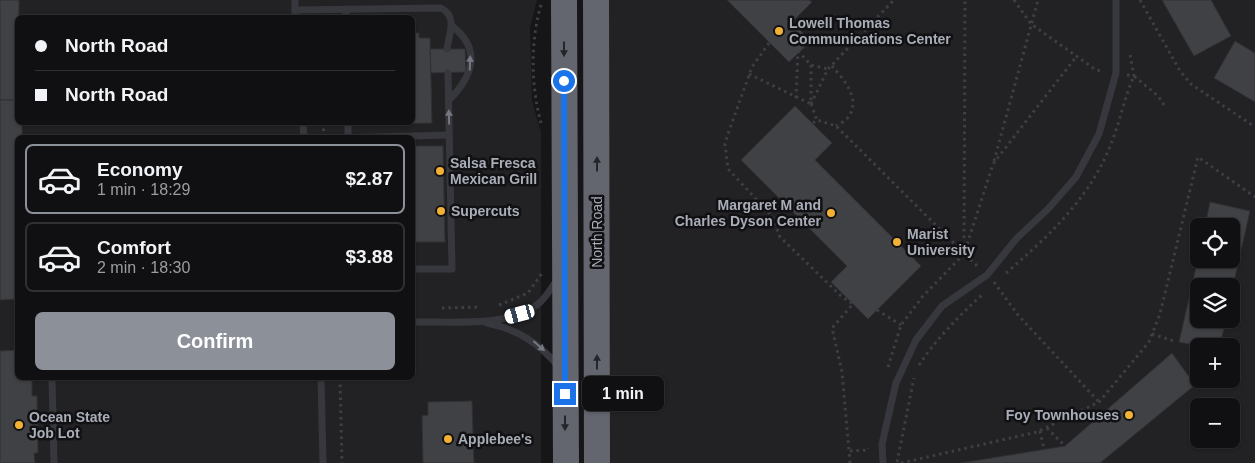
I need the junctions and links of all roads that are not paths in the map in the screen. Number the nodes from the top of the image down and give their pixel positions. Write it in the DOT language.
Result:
graph roads {
  1 [pos="295,0"];
  2 [pos="564,0"];
  3 [pos="596,0"];
  4 [pos="1116,0"];
  5 [pos="346,9"];
  6 [pos="295,14"];
  7 [pos="346,15"];
  8 [pos="452,26"];
  9 [pos="448,50"];
  10 [pos="448,73"];
  11 [pos="449,100"];
  12 [pos="449,134"];
  13 [pos="415,135"];
  14 [pos="554,269"];
  15 [pos="415,270"];
  16 [pos="479,321"];
  17 [pos="415,322"];
  18 [pos="565,374"];
  19 [pos="52,380"];
  20 [pos="321,380"];
  21 [pos="54,463"];
  22 [pos="323,463"];
  23 [pos="566,463"];
  24 [pos="597,463"];
  25 [pos="883,463"];
  1 -- 6 [label="lane"];
  2 -- 14 [label="highway, one-way"];
  24 -- 3 [label="highway, North Road, one-way"];
  4 -- 25 [label="lane"];
  5 -- 6 [label="lane"];
  5 -- 7 [label="lane"];
  5 -- 8 [label="lane"];
  8 -- 9 [label="lane"];
  11 -- 8 [label="lane, one-way"];
  10 -- 11 [label="lane"];
  12 -- 11 [label="lane, one-way"];
  12 -- 13 [label="lane"];
  12 -- 15 [label="lane"];
  14 -- 16 [label="lane"];
  14 -- 18 [label="highway"];
  16 -- 17 [label="lane"];
  16 -- 18 [label="lane, one-way"];
  18 -- 23 [label="highway, one-way"];
  19 -- 21 [label="lane"];
  20 -- 22 [label="lane"];
}
